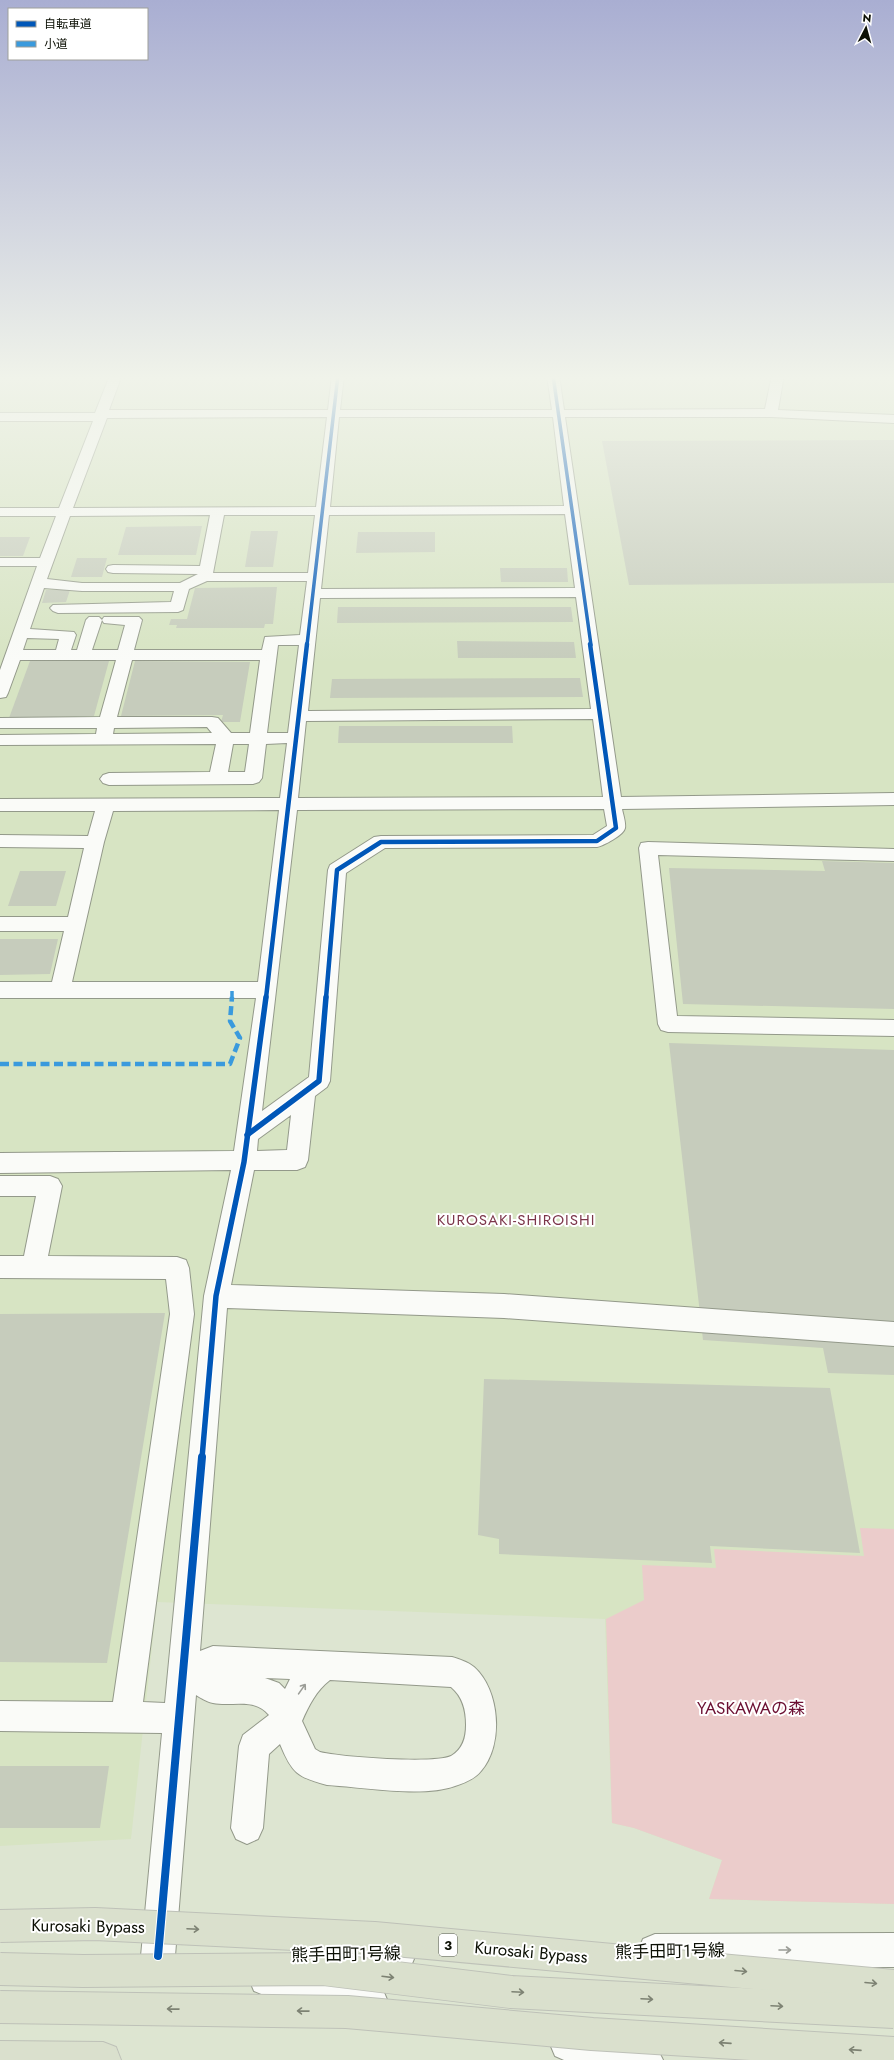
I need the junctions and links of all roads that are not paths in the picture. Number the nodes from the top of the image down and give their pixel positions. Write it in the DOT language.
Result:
graph roads {
  1 [pos="80,471"];
  2 [pos="326,471"];
  3 [pos="566,471"];
  4 [pos="571,510"];
  5 [pos="321,511"];
  6 [pos="0,512"];
  7 [pos="64,512"];
  8 [pos="218,512"];
  9 [pos="0,562"];
  10 [pos="46,562"];
  11 [pos="113,569"];
  12 [pos="206,574"];
  13 [pos="315,577"];
  14 [pos="39,582"];
  15 [pos="182,587"];
  16 [pos="582,592"];
  17 [pos="313,594"];
  18 [pos="58,608"];
  19 [pos="94,620"];
  20 [pos="24,627"];
  21 [pos="307,640"];
  22 [pos="14,655"];
  23 [pos="62,655"];
  24 [pos="83,655"];
  25 [pos="269,655"];
  26 [pos="125,656"];
  27 [pos="0,693"];
  28 [pos="599,714"];
  29 [pos="298,716"];
  30 [pos="107,722"];
  31 [pos="0,723"];
  32 [pos="103,738"];
  33 [pos="226,738"];
  34 [pos="259,738"];
  35 [pos="295,738"];
  36 [pos="0,740"];
  37 [pos="218,778"];
  38 [pos="109,779"];
  39 [pos="894,799"];
  40 [pos="612,803"];
  41 [pos="0,804"];
  42 [pos="287,804"];
  43 [pos="106,805"];
  44 [pos="0,841"];
  45 [pos="95,842"];
  46 [pos="894,855"];
  47 [pos="0,924"];
  48 [pos="75,924"];
  49 [pos="0,990"];
  50 [pos="60,990"];
  51 [pos="267,990"];
  52 [pos="894,1028"];
  53 [pos="304,1092"];
  54 [pos="247,1135"];
  55 [pos="244,1162"];
  56 [pos="0,1163"];
  57 [pos="0,1186"];
  58 [pos="0,1267"];
  59 [pos="34,1267"];
  60 [pos="216,1296"];
  61 [pos="894,1334"];
  62 [pos="326,1665"];
  63 [pos="183,1671"];
  64 [pos="0,1716"];
  65 [pos="126,1717"];
  66 [pos="179,1718"];
  67 [pos="286,1720"];
  68 [pos="247,1828"];
  69 [pos="0,1926"];
  70 [pos="894,1950"];
  71 [pos="158,1956"];
  72 [pos="0,1964"];
  73 [pos="0,1969"];
  74 [pos="894,1986"];
  75 [pos="0,2007"];
  76 [pos="894,2012"];
  77 [pos="894,2053"];
  78 [pos="0,2059"];
  79 [pos="103,2060"];
  80 [pos="645,2060"];
  1 -- 7 [label="street"];
  2 -- 5 [label="street"];
  3 -- 4 [label="street"];
  4 -- 5 [label="street"];
  4 -- 16 [label="street"];
  5 -- 8 [label="street"];
  5 -- 13 [label="street"];
  6 -- 7 [label="street"];
  7 -- 8 [label="street"];
  7 -- 10 [label="street"];
  8 -- 12 [label="street"];
  9 -- 10 [label="street"];
  10 -- 14 [label="street"];
  11 -- 12 [label="street"];
  12 -- 13 [label="street"];
  12 -- 15 [label="street"];
  13 -- 17 [label="street"];
  14 -- 15 [label="street"];
  14 -- 20 [label="street"];
  15 -- 18 [label="street"];
  16 -- 17 [label="street"];
  16 -- 28 [label="street"];
  17 -- 21 [label="street"];
  19 -- 20 [label="street"];
  19 -- 24 [label="street"];
  19 -- 26 [label="street"];
  20 -- 22 [label="street"];
  20 -- 23 [label="street"];
  21 -- 25 [label="street"];
  21 -- 29 [label="street"];
  22 -- 23 [label="street"];
  22 -- 27 [label="street"];
  23 -- 24 [label="street"];
  24 -- 26 [label="street"];
  25 -- 26 [label="street"];
  25 -- 34 [label="street"];
  26 -- 30 [label="street"];
  28 -- 29 [label="street"];
  28 -- 40 [label="street"];
  29 -- 35 [label="street"];
  30 -- 31 [label="street"];
  30 -- 32 [label="street"];
  30 -- 33 [label="street"];
  32 -- 33 [label="street"];
  32 -- 36 [label="street"];
  33 -- 34 [label="street"];
  33 -- 37 [label="street"];
  34 -- 35 [label="street"];
  34 -- 37 [label="street"];
  35 -- 42 [label="street"];
  37 -- 38 [label="street"];
  39 -- 40 [label="street"];
  40 -- 42 [label="street"];
  40 -- 53 [label="street"];
  41 -- 43 [label="street"];
  42 -- 43 [label="street"];
  42 -- 51 [label="street"];
  43 -- 45 [label="street"];
  44 -- 45 [label="street"];
  45 -- 48 [label="street"];
  46 -- 52 [label="street"];
  47 -- 48 [label="street"];
  48 -- 50 [label="street"];
  49 -- 50 [label="street"];
  50 -- 51 [label="street"];
  51 -- 54 [label="street"];
  53 -- 54 [label="street"];
  53 -- 55 [label="street"];
  54 -- 55 [label="street"];
  55 -- 56 [label="street"];
  55 -- 60 [label="street"];
  57 -- 59 [label="street"];
  58 -- 59 [label="street"];
  59 -- 65 [label="street"];
  60 -- 61 [label="street"];
  60 -- 63 [label="street"];
  62 -- 63 [label="street"];
  67 -- 62 [label="street, one-way"];
  62 -- 67 [label="street"];
  63 -- 66 [label="street"];
  63 -- 67 [label="street"];
  64 -- 65 [label="street"];
  65 -- 66 [label="street"];
  66 -- 71 [label="street"];
  67 -- 68 [label="street"];
  69 -- 74 [label="highway, Kurosaki Bypass / 3, one-way, bridge"];
  71 -- 70 [label="street, 熊手田町1号線, one-way"];
  71 -- 72 [label="street, 熊手田町1号線"];
  71 -- 80 [label="street, 熊手田町1号線"];
  73 -- 76 [label="highway, one-way, bridge"];
  77 -- 75 [label="highway, one-way, bridge"];
  78 -- 79 [label="highway"];
}
